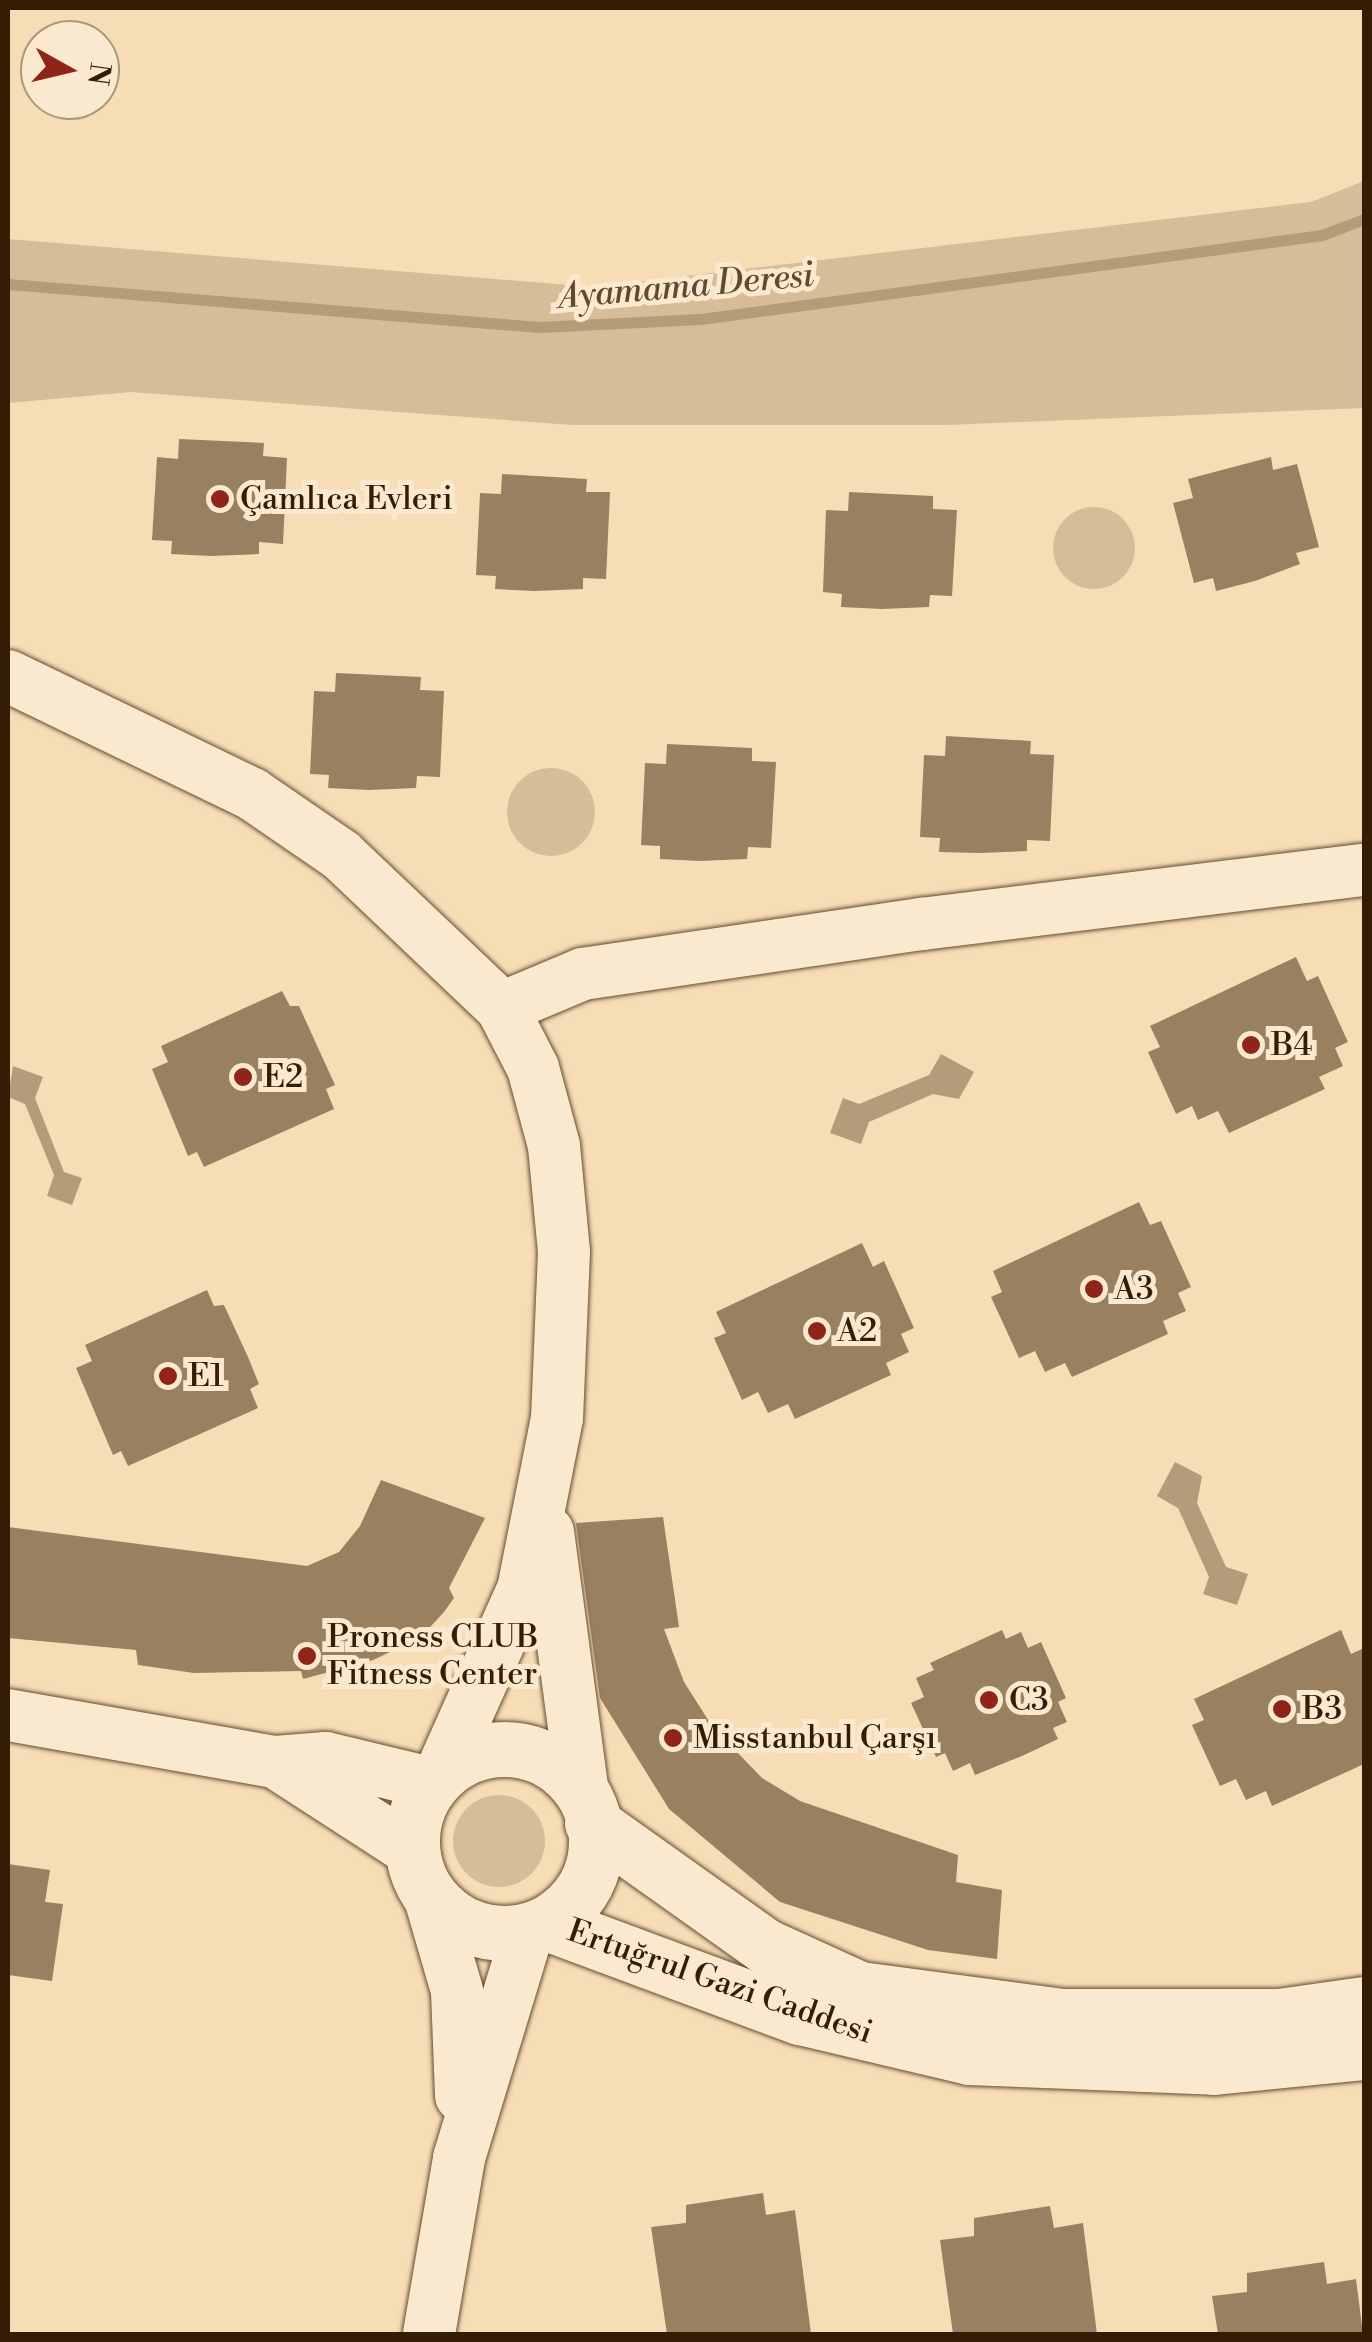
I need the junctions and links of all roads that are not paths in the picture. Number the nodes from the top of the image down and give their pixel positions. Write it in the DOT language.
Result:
graph roads {
  1 [pos="8,676"];
  2 [pos="1364,870"];
  3 [pos="502,1008"];
  4 [pos="544,1500"];
  5 [pos="8,1715"];
  6 [pos="275,1762"];
  7 [pos="437,1774"];
  8 [pos="588,1808"];
  9 [pos="421,1872"];
  10 [pos="539,1929"];
  11 [pos="1364,2004"];
  12 [pos="1364,2052"];
  13 [pos="459,2158"];
  14 [pos="429,2334"];
  1 -- 3 [label="street"];
  2 -- 3 [label="street"];
  3 -- 4 [label="street"];
  4 -- 7 [label="street"];
  4 -- 8 [label="street"];
  5 -- 6 [label="street"];
  6 -- 7 [label="street"];
  6 -- 9 [label="street"];
  7 -- 8 [label="main road"];
  7 -- 9 [label="main road"];
  8 -- 10 [label="main road"];
  8 -- 11 [label="main road, Ertuğrul Gazi Caddesi"];
  9 -- 10 [label="main road"];
  9 -- 13 [label="street"];
  10 -- 12 [label="main road, Ertuğrul Gazi Caddesi"];
  10 -- 13 [label="street"];
  13 -- 14 [label="street"];
}
